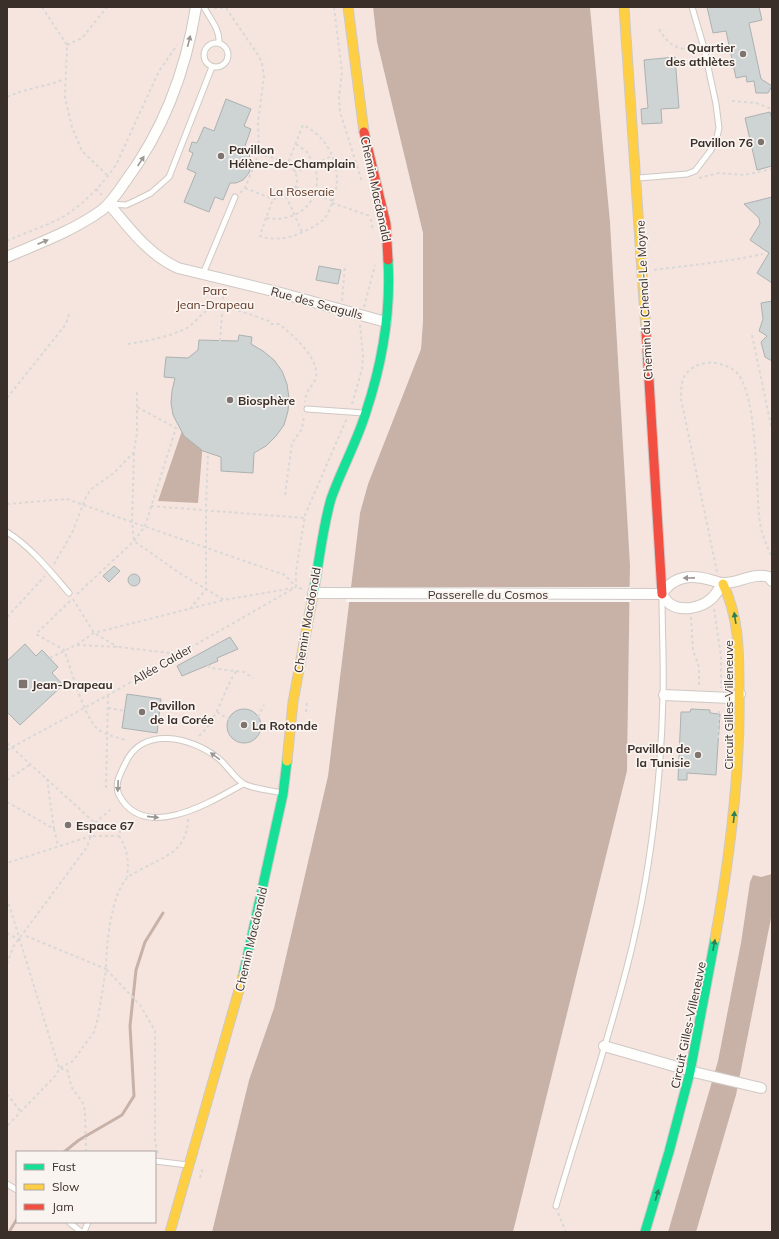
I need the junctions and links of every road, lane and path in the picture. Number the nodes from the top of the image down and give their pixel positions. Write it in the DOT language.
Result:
graph roads {
  1 [pos="42,7"];
  2 [pos="106,7"];
  3 [pos="196,7"];
  4 [pos="204,7"];
  5 [pos="334,7"];
  6 [pos="348,7"];
  7 [pos="624,7"];
  8 [pos="692,7"];
  9 [pos="212,8"];
  10 [pos="658,30"];
  11 [pos="179,41"];
  12 [pos="219,43"];
  13 [pos="67,45"];
  14 [pos="704,48"];
  15 [pos="212,67"];
  16 [pos="64,79"];
  17 [pos="7,97"];
  18 [pos="732,101"];
  19 [pos="772,108"];
  20 [pos="296,144"];
  21 [pos="259,153"];
  22 [pos="332,156"];
  23 [pos="288,163"];
  24 [pos="314,164"];
  25 [pos="772,169"];
  26 [pos="295,172"];
  27 [pos="691,172"];
  28 [pos="108,176"];
  29 [pos="637,178"];
  30 [pos="362,183"];
  31 [pos="296,187"];
  32 [pos="96,189"];
  33 [pos="315,194"];
  34 [pos="286,196"];
  35 [pos="236,197"];
  36 [pos="274,199"];
  37 [pos="107,201"];
  38 [pos="332,202"];
  39 [pos="369,208"];
  40 [pos="294,215"];
  41 [pos="370,216"];
  42 [pos="266,218"];
  43 [pos="302,232"];
  44 [pos="373,233"];
  45 [pos="7,241"];
  46 [pos="764,254"];
  47 [pos="7,257"];
  48 [pos="375,259"];
  49 [pos="345,265"];
  50 [pos="642,272"];
  51 [pos="204,274"];
  52 [pos="224,283"];
  53 [pos="223,308"];
  54 [pos="340,310"];
  55 [pos="363,311"];
  56 [pos="69,314"];
  57 [pos="360,320"];
  58 [pos="386,322"];
  59 [pos="752,335"];
  60 [pos="220,341"];
  61 [pos="128,344"];
  62 [pos="137,390"];
  63 [pos="7,398"];
  64 [pos="306,406"];
  65 [pos="137,407"];
  66 [pos="350,412"];
  67 [pos="366,413"];
  68 [pos="304,414"];
  69 [pos="772,430"];
  70 [pos="134,452"];
  71 [pos="208,454"];
  72 [pos="285,495"];
  73 [pos="7,504"];
  74 [pos="83,504"];
  75 [pos="151,506"];
  76 [pos="207,511"];
  77 [pos="304,518"];
  78 [pos="132,522"];
  79 [pos="145,526"];
  80 [pos="7,532"];
  81 [pos="134,541"];
  82 [pos="205,547"];
  83 [pos="772,558"];
  84 [pos="50,571"];
  85 [pos="772,581"];
  86 [pos="721,583"];
  87 [pos="296,587"];
  88 [pos="206,589"];
  89 [pos="69,593"];
  90 [pos="313,593"];
  91 [pos="662,594"];
  92 [pos="72,598"];
  93 [pos="224,600"];
  94 [pos="713,606"];
  95 [pos="190,610"];
  96 [pos="691,616"];
  97 [pos="7,617"];
  98 [pos="94,633"];
  99 [pos="76,645"];
  100 [pos="119,647"];
  101 [pos="64,650"];
  102 [pos="178,654"];
  103 [pos="50,658"];
  104 [pos="208,665"];
  105 [pos="237,670"];
  106 [pos="253,678"];
  107 [pos="740,694"];
  108 [pos="108,695"];
  109 [pos="664,695"];
  110 [pos="699,697"];
  111 [pos="715,698"];
  112 [pos="264,705"];
  113 [pos="85,708"];
  114 [pos="108,708"];
  115 [pos="125,711"];
  116 [pos="217,712"];
  117 [pos="258,717"];
  118 [pos="229,720"];
  119 [pos="107,734"];
  120 [pos="199,736"];
  121 [pos="718,738"];
  122 [pos="125,740"];
  123 [pos="7,743"];
  124 [pos="11,748"];
  125 [pos="7,750"];
  126 [pos="31,764"];
  127 [pos="48,779"];
  128 [pos="7,780"];
  129 [pos="243,784"];
  130 [pos="106,788"];
  131 [pos="283,794"];
  132 [pos="7,802"];
  133 [pos="110,810"];
  134 [pos="189,810"];
  135 [pos="95,823"];
  136 [pos="122,824"];
  137 [pos="54,829"];
  138 [pos="90,836"];
  139 [pos="119,836"];
  140 [pos="58,846"];
  141 [pos="7,863"];
  142 [pos="127,877"];
  143 [pos="7,898"];
  144 [pos="7,933"];
  145 [pos="26,936"];
  146 [pos="20,940"];
  147 [pos="7,964"];
  148 [pos="106,970"];
  149 [pos="604,1046"];
  150 [pos="59,1068"];
  151 [pos="694,1072"];
  152 [pos="761,1088"];
  153 [pos="7,1094"];
  154 [pos="21,1112"];
  155 [pos="7,1126"];
  156 [pos="86,1151"];
  157 [pos="158,1160"];
  158 [pos="189,1165"];
  159 [pos="7,1184"];
  160 [pos="16,1189"];
  161 [pos="556,1206"];
  162 [pos="70,1223"];
  163 [pos="81,1232"];
  164 [pos="170,1232"];
  165 [pos="566,1232"];
  166 [pos="645,1232"];
  1 -- 13 [label="path"];
  2 -- 13 [label="path"];
  37 -- 3 [label="street, one-way"];
  4 -- 12 [label="lane"];
  5 -- 30 [label="path"];
  6 -- 58 [label="street, Chemin Macdonald"];
  7 -- 29 [label="street, Chemin du Chenal-Le Moyne"];
  8 -- 14 [label="lane"];
  9 -- 21 [label="path"];
  10 -- 14 [label="path"];
  11 -- 28 [label="path"];
  12 -- 15 [label="lane"];
  12 -- 15 [label="lane"];
  13 -- 16 [label="path"];
  14 -- 27 [label="lane"];
  15 -- 37 [label="lane"];
  16 -- 17 [label="path"];
  16 -- 28 [label="path"];
  18 -- 19 [label="path"];
  20 -- 22 [label="path"];
  20 -- 23 [label="path"];
  20 -- 24 [label="path"];
  21 -- 23 [label="path"];
  21 -- 36 [label="path"];
  22 -- 24 [label="path"];
  22 -- 38 [label="path"];
  23 -- 26 [label="path"];
  24 -- 26 [label="path"];
  24 -- 33 [label="path"];
  25 -- 27 [label="path"];
  26 -- 31 [label="path"];
  27 -- 29 [label="lane"];
  28 -- 32 [label="path"];
  29 -- 50 [label="street, Chemin du Chenal-Le Moyne"];
  31 -- 33 [label="path"];
  31 -- 34 [label="path"];
  32 -- 37 [label="path"];
  32 -- 45 [label="path"];
  33 -- 38 [label="path"];
  33 -- 40 [label="path"];
  34 -- 36 [label="path"];
  34 -- 40 [label="path"];
  35 -- 51 [label="lane"];
  36 -- 42 [label="path"];
  47 -- 37 [label="street, one-way"];
  37 -- 51 [label="street, Rue des Seagulls"];
  38 -- 41 [label="path"];
  38 -- 43 [label="path"];
  39 -- 41 [label="path"];
  40 -- 42 [label="path"];
  40 -- 43 [label="path"];
  41 -- 44 [label="path"];
  42 -- 43 [label="path"];
  46 -- 50 [label="path"];
  48 -- 55 [label="path"];
  49 -- 54 [label="path"];
  50 -- 91 [label="street, Chemin du Chenal-Le Moyne"];
  51 -- 54 [label="street, Rue des Seagulls"];
  52 -- 53 [label="path"];
  53 -- 60 [label="path"];
  53 -- 61 [label="path"];
  53 -- 64 [label="path"];
  54 -- 58 [label="street, Rue des Seagulls"];
  56 -- 63 [label="path"];
  57 -- 66 [label="path"];
  58 -- 67 [label="street, Chemin Macdonald"];
  59 -- 69 [label="path"];
  62 -- 65 [label="path"];
  64 -- 66 [label="lane"];
  65 -- 70 [label="path"];
  65 -- 75 [label="path"];
  66 -- 67 [label="lane"];
  66 -- 77 [label="path"];
  67 -- 90 [label="street, Chemin Macdonald"];
  68 -- 72 [label="path"];
  70 -- 74 [label="path"];
  70 -- 78 [label="path"];
  71 -- 76 [label="path"];
  73 -- 74 [label="path"];
  74 -- 78 [label="path"];
  74 -- 84 [label="path"];
  75 -- 76 [label="path"];
  75 -- 79 [label="path"];
  76 -- 77 [label="path"];
  76 -- 82 [label="path"];
  77 -- 87 [label="path"];
  78 -- 79 [label="path"];
  78 -- 81 [label="path"];
  79 -- 81 [label="path"];
  79 -- 82 [label="path"];
  80 -- 84 [label="lane"];
  81 -- 88 [label="path"];
  81 -- 92 [label="path"];
  82 -- 87 [label="path"];
  82 -- 88 [label="path"];
  83 -- 86 [label="path"];
  84 -- 89 [label="lane"];
  84 -- 97 [label="path"];
  85 -- 86 [label="street"];
  86 -- 91 [label="street, one-way"];
  86 -- 91 [label="street"];
  107 -- 86 [label="street, Circuit Gilles-Villeneuve, one-way"];
  87 -- 90 [label="path"];
  87 -- 93 [label="path"];
  87 -- 102 [label="path, Allée Calder"];
  88 -- 93 [label="path"];
  88 -- 95 [label="path"];
  90 -- 91 [label="street, Passerelle du Cosmos"];
  90 -- 131 [label="street, Chemin Macdonald"];
  91 -- 109 [label="lane"];
  92 -- 98 [label="path"];
  92 -- 101 [label="path"];
  93 -- 95 [label="path"];
  94 -- 111 [label="path"];
  95 -- 98 [label="path"];
  96 -- 110 [label="path"];
  98 -- 99 [label="path"];
  98 -- 100 [label="path"];
  99 -- 100 [label="path"];
  99 -- 101 [label="path"];
  100 -- 102 [label="path"];
  101 -- 103 [label="path"];
  101 -- 113 [label="path"];
  102 -- 108 [label="path, Allée Calder"];
  104 -- 105 [label="path"];
  105 -- 106 [label="path"];
  105 -- 116 [label="path"];
  107 -- 111 [label="street"];
  151 -- 107 [label="street, Circuit Gilles-Villeneuve, one-way"];
  108 -- 113 [label="path, Allée Calder"];
  108 -- 114 [label="path"];
  109 -- 110 [label="street"];
  109 -- 149 [label="lane"];
  110 -- 111 [label="street"];
  111 -- 121 [label="path"];
  112 -- 117 [label="path"];
  113 -- 119 [label="path"];
  113 -- 124 [label="path, Allée Calder"];
  114 -- 115 [label="path"];
  114 -- 119 [label="path"];
  116 -- 118 [label="path"];
  116 -- 120 [label="path"];
  119 -- 122 [label="path"];
  119 -- 130 [label="path"];
  123 -- 124 [label="path"];
  124 -- 125 [label="path, Allée Calder"];
  124 -- 126 [label="path"];
  126 -- 127 [label="path"];
  126 -- 128 [label="path"];
  127 -- 135 [label="path"];
  127 -- 137 [label="path"];
  129 -- 131 [label="lane"];
  129 -- 134 [label="lane"];
  129 -- 134 [label="lane, one-way"];
  131 -- 158 [label="street, Chemin Macdonald"];
  132 -- 137 [label="path"];
  133 -- 135 [label="path"];
  134 -- 142 [label="path"];
  135 -- 138 [label="path"];
  136 -- 139 [label="path"];
  137 -- 140 [label="path"];
  138 -- 139 [label="path"];
  138 -- 140 [label="path"];
  138 -- 146 [label="path"];
  139 -- 142 [label="path"];
  140 -- 141 [label="path"];
  142 -- 148 [label="path"];
  143 -- 146 [label="path"];
  144 -- 146 [label="path"];
  145 -- 148 [label="path"];
  146 -- 147 [label="path"];
  146 -- 150 [label="path"];
  148 -- 150 [label="path"];
  148 -- 157 [label="path"];
  149 -- 151 [label="street"];
  149 -- 161 [label="lane"];
  150 -- 154 [label="path"];
  150 -- 156 [label="path"];
  151 -- 152 [label="street"];
  166 -- 151 [label="street, Circuit Gilles-Villeneuve, one-way"];
  153 -- 154 [label="path"];
  154 -- 155 [label="path"];
  157 -- 158 [label="lane"];
  158 -- 164 [label="street, Chemin Macdonald"];
  159 -- 160 [label="lane"];
  161 -- 165 [label="path"];
  162 -- 163 [label="lane"];
}
